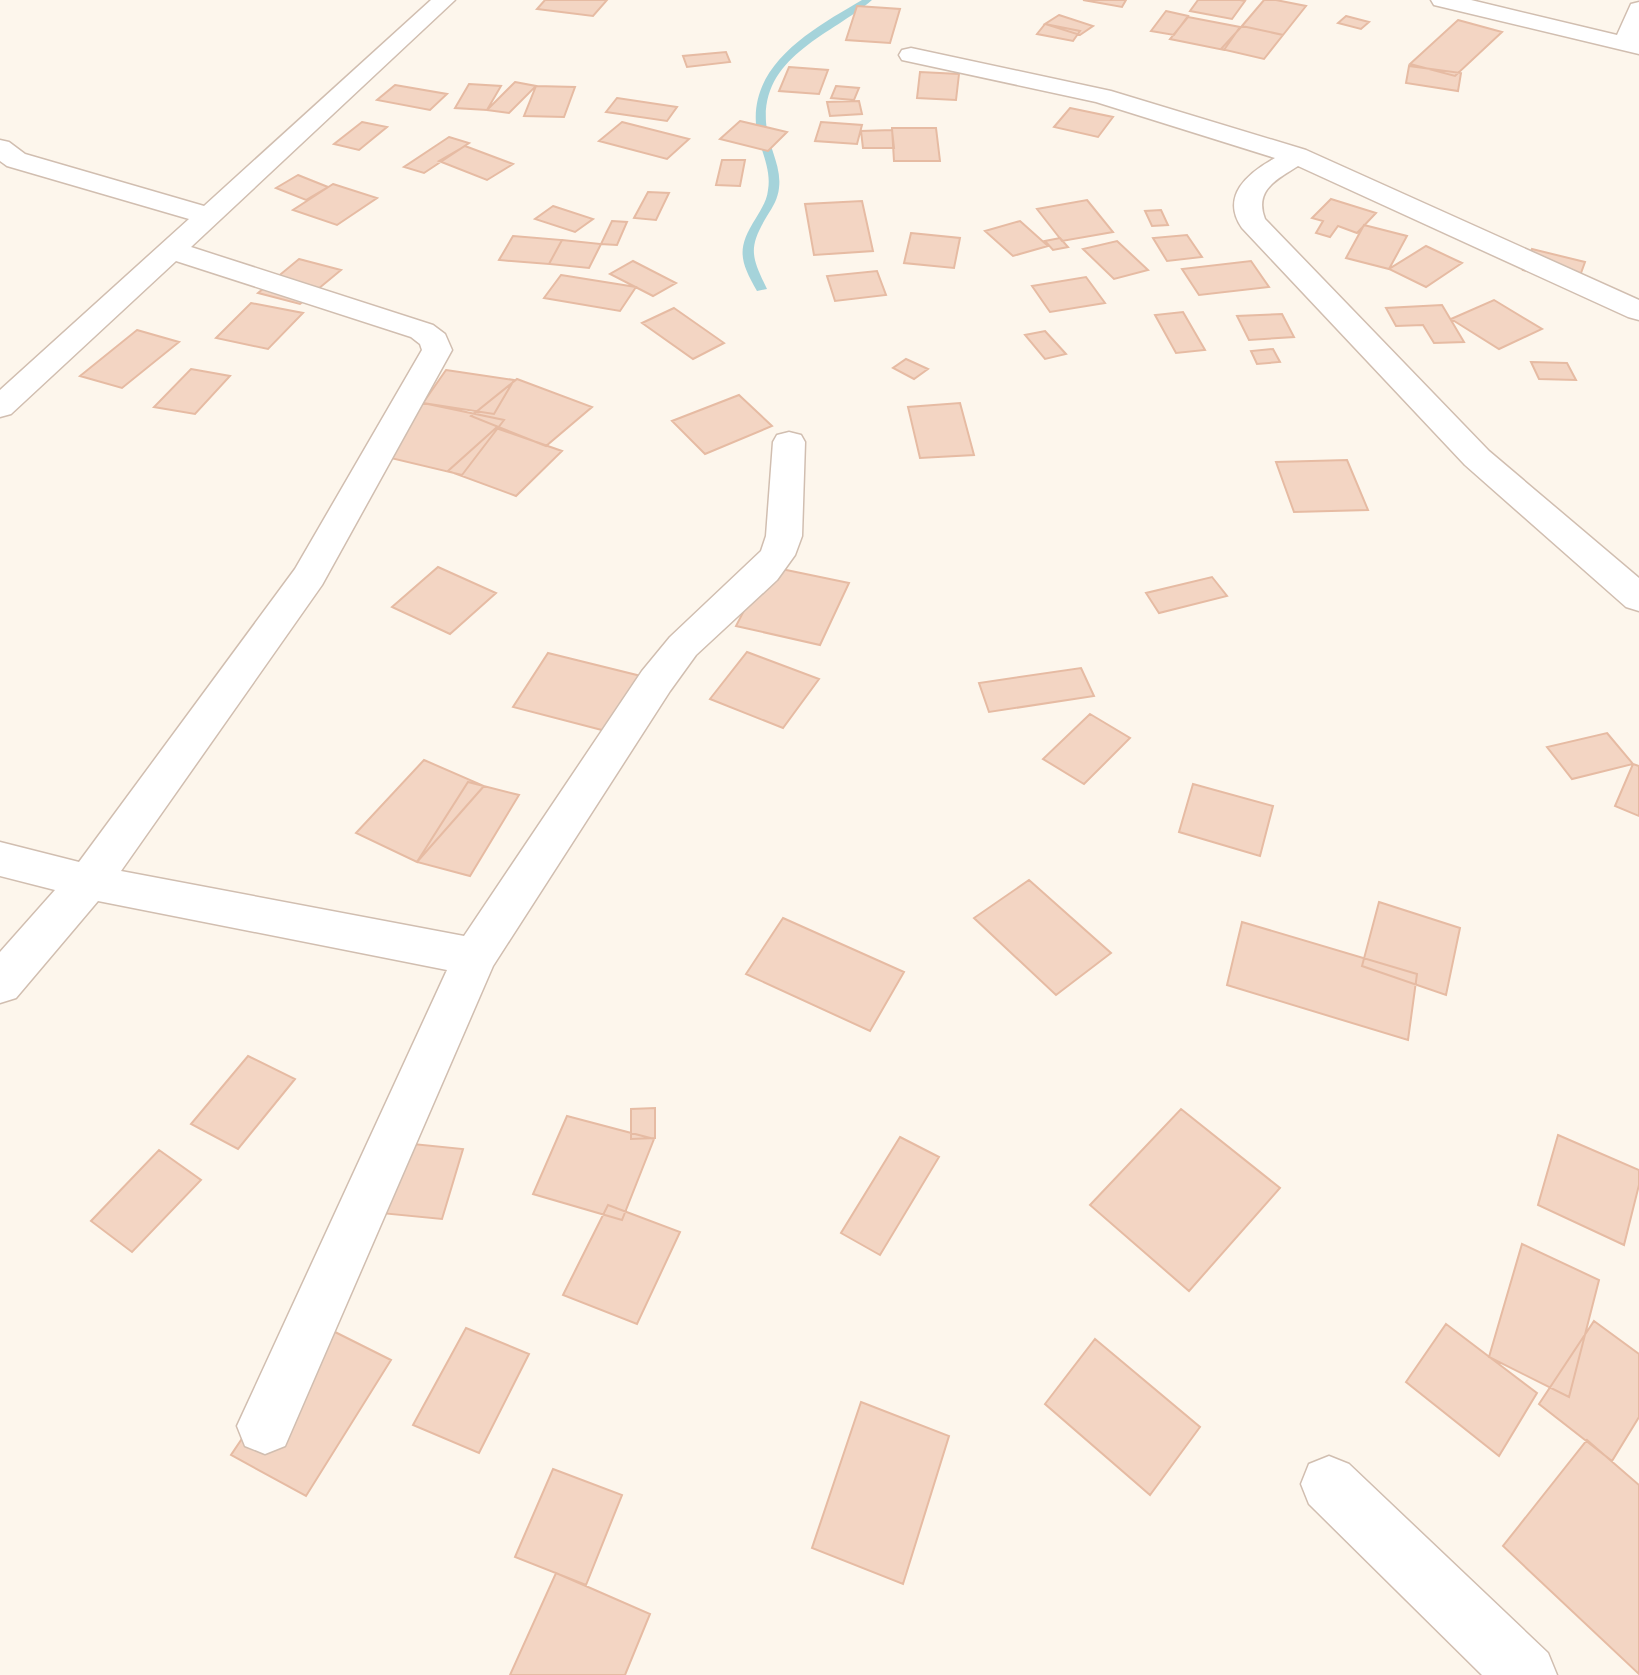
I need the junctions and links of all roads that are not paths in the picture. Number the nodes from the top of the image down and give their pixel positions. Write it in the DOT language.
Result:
graph roads {
  1 [pos="444,0"];
  2 [pos="1442,0"];
  3 [pos="1639,9"];
  4 [pos="1632,46"];
  5 [pos="911,55"];
  6 [pos="0,148"];
  7 [pos="1297,156"];
  8 [pos="206,215"];
  9 [pos="169,249"];
  10 [pos="1639,311"];
  11 [pos="0,407"];
  12 [pos="789,442"];
  13 [pos="1639,598"];
  14 [pos="0,859"];
  15 [pos="89,882"];
  16 [pos="475,957"];
  17 [pos="0,984"];
  18 [pos="265,1426"];
  19 [pos="1329,1484"];
  20 [pos="1526,1675"];
  1 -- 8 [label="street"];
  2 -- 4 [label="street"];
  3 -- 4 [label="street"];
  5 -- 7 [label="street"];
  6 -- 8 [label="street"];
  7 -- 10 [label="street"];
  7 -- 13 [label="street"];
  8 -- 9 [label="street"];
  9 -- 11 [label="street"];
  9 -- 15 [label="street"];
  12 -- 16 [label="street"];
  14 -- 15 [label="street"];
  15 -- 16 [label="street"];
  15 -- 17 [label="street"];
  16 -- 18 [label="street"];
  19 -- 20 [label="street"];
}
